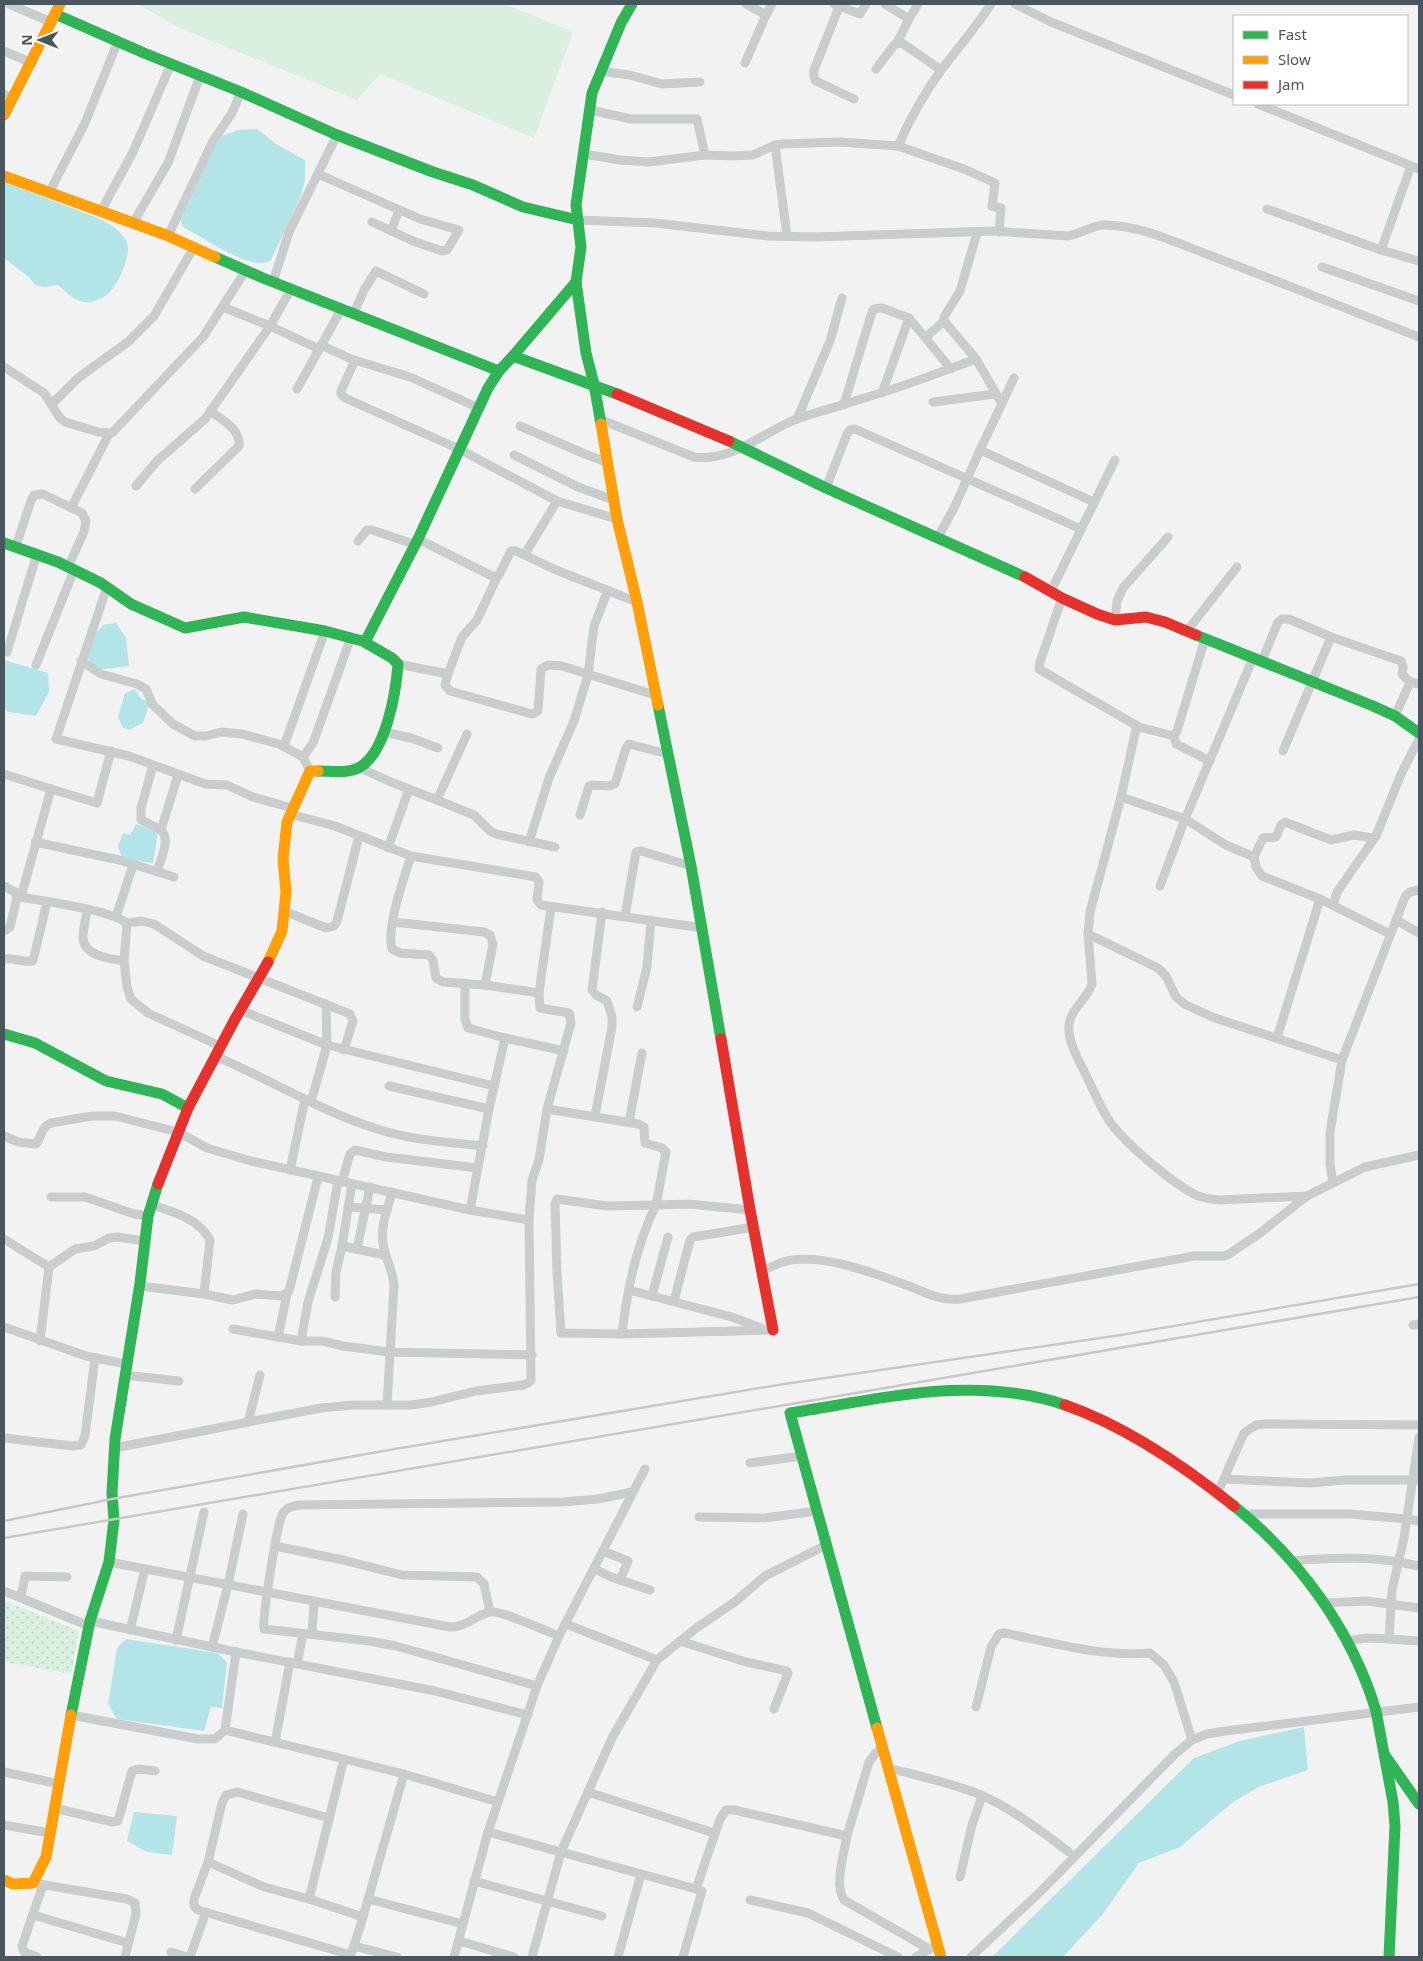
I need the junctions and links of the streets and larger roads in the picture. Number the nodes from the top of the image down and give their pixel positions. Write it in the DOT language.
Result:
graph roads {
  1 [pos="9,4"];
  2 [pos="632,4"];
  3 [pos="746,4"];
  4 [pos="772,4"];
  5 [pos="866,4"];
  6 [pos="885,4"];
  7 [pos="918,4"];
  8 [pos="991,4"];
  9 [pos="1015,4"];
  10 [pos="837,5"];
  11 [pos="55,13"];
  12 [pos="766,15"];
  13 [pos="909,19"];
  14 [pos="118,41"];
  15 [pos="897,43"];
  16 [pos="4,51"];
  17 [pos="32,63"];
  18 [pos="745,63"];
  19 [pos="171,64"];
  20 [pos="876,69"];
  21 [pos="942,70"];
  22 [pos="600,71"];
  23 [pos="200,76"];
  24 [pos="700,82"];
  25 [pos="241,92"];
  26 [pos="1233,95"];
  27 [pos="8,96"];
  28 [pos="854,99"];
  29 [pos="1260,105"];
  30 [pos="590,110"];
  31 [pos="4,115"];
  32 [pos="338,135"];
  33 [pos="775,145"];
  34 [pos="898,146"];
  35 [pos="584,154"];
  36 [pos="705,155"];
  37 [pos="1415,167"];
  38 [pos="318,174"];
  39 [pos="4,176"];
  40 [pos="50,191"];
  41 [pos="1267,209"];
  42 [pos="101,210"];
  43 [pos="399,210"];
  44 [pos="578,220"];
  45 [pos="133,222"];
  46 [pos="372,222"];
  47 [pos="391,231"];
  48 [pos="977,232"];
  49 [pos="999,232"];
  50 [pos="168,236"];
  51 [pos="787,236"];
  52 [pos="194,247"];
  53 [pos="1381,250"];
  54 [pos="1419,261"];
  55 [pos="1322,267"];
  56 [pos="246,270"];
  57 [pos="273,282"];
  58 [pos="576,282"];
  59 [pos="292,289"];
  60 [pos="424,294"];
  61 [pos="842,298"];
  62 [pos="1419,301"];
  63 [pos="223,307"];
  64 [pos="342,308"];
  65 [pos="354,313"];
  66 [pos="909,318"];
  67 [pos="944,321"];
  68 [pos="270,326"];
  69 [pos="926,337"];
  70 [pos="1419,337"];
  71 [pos="320,347"];
  72 [pos="513,356"];
  73 [pos="976,359"];
  74 [pos="355,360"];
  75 [pos="4,367"];
  76 [pos="951,369"];
  77 [pos="499,371"];
  78 [pos="1014,378"];
  79 [pos="594,384"];
  80 [pos="297,389"];
  81 [pos="882,393"];
  82 [pos="995,394"];
  83 [pos="933,402"];
  84 [pos="52,404"];
  85 [pos="844,404"];
  86 [pos="1002,404"];
  87 [pos="478,408"];
  88 [pos="210,411"];
  89 [pos="599,419"];
  90 [pos="797,419"];
  91 [pos="520,426"];
  92 [pos="109,434"];
  93 [pos="744,447"];
  94 [pos="459,448"];
  95 [pos="980,450"];
  96 [pos="514,456"];
  97 [pos="1115,460"];
  98 [pos="606,462"];
  99 [pos="966,480"];
  100 [pos="136,486"];
  101 [pos="826,488"];
  102 [pos="195,489"];
  103 [pos="614,500"];
  104 [pos="557,501"];
  105 [pos="1094,502"];
  106 [pos="72,508"];
  107 [pos="617,519"];
  108 [pos="1081,529"];
  109 [pos="938,537"];
  110 [pos="1168,537"];
  111 [pos="358,541"];
  112 [pos="417,542"];
  113 [pos="4,543"];
  114 [pos="16,546"];
  115 [pos="37,554"];
  116 [pos="525,554"];
  117 [pos="1237,567"];
  118 [pos="71,568"];
  119 [pos="497,577"];
  120 [pos="107,588"];
  121 [pos="608,590"];
  122 [pos="1050,591"];
  123 [pos="1062,598"];
  124 [pos="637,602"];
  125 [pos="1115,620"];
  126 [pos="325,631"];
  127 [pos="1187,631"];
  128 [pos="351,637"];
  129 [pos="1331,637"];
  130 [pos="1205,639"];
  131 [pos="366,642"];
  132 [pos="7,652"];
  133 [pos="1258,659"];
  134 [pos="81,661"];
  135 [pos="398,664"];
  136 [pos="36,666"];
  137 [pos="448,674"];
  138 [pos="588,675"];
  139 [pos="1312,682"];
  140 [pos="1415,683"];
  141 [pos="655,695"];
  142 [pos="1394,716"];
  143 [pos="1138,726"];
  144 [pos="384,732"];
  145 [pos="1419,733"];
  146 [pos="467,734"];
  147 [pos="1174,735"];
  148 [pos="1419,739"];
  149 [pos="284,746"];
  150 [pos="438,748"];
  151 [pos="111,751"];
  152 [pos="1283,751"];
  153 [pos="668,754"];
  154 [pos="303,757"];
  155 [pos="1210,761"];
  156 [pos="153,765"];
  157 [pos="360,768"];
  158 [pos="310,771"];
  159 [pos="4,774"];
  160 [pos="178,775"];
  161 [pos="51,789"];
  162 [pos="409,789"];
  163 [pos="1121,797"];
  164 [pos="437,800"];
  165 [pos="291,811"];
  166 [pos="580,815"];
  167 [pos="1185,819"];
  168 [pos="161,830"];
  169 [pos="359,836"];
  170 [pos="1376,836"];
  171 [pos="36,842"];
  172 [pos="529,842"];
  173 [pos="555,847"];
  174 [pos="388,848"];
  175 [pos="411,856"];
  176 [pos="1254,857"];
  177 [pos="133,864"];
  178 [pos="691,866"];
  179 [pos="157,872"];
  180 [pos="174,876"];
  181 [pos="4,886"];
  182 [pos="1160,886"];
  183 [pos="1419,890"];
  184 [pos="1320,899"];
  185 [pos="47,902"];
  186 [pos="1333,905"];
  187 [pos="552,906"];
  188 [pos="87,910"];
  189 [pos="284,911"];
  190 [pos="602,912"];
  191 [pos="625,916"];
  192 [pos="116,917"];
  193 [pos="651,920"];
  194 [pos="1396,920"];
  195 [pos="393,922"];
  196 [pos="127,923"];
  197 [pos="702,928"];
  198 [pos="4,931"];
  199 [pos="1419,933"];
  200 [pos="1088,934"];
  201 [pos="1390,934"];
  202 [pos="4,959"];
  203 [pos="124,961"];
  204 [pos="260,977"];
  205 [pos="466,983"];
  206 [pos="485,985"];
  207 [pos="539,993"];
  208 [pos="326,1004"];
  209 [pos="637,1007"];
  210 [pos="240,1010"];
  211 [pos="4,1034"];
  212 [pos="506,1038"];
  213 [pos="1277,1038"];
  214 [pos="327,1045"];
  215 [pos="344,1050"];
  216 [pos="218,1051"];
  217 [pos="564,1051"];
  218 [pos="642,1053"];
  219 [pos="1342,1060"];
  220 [pos="389,1086"];
  221 [pos="494,1086"];
  222 [pos="308,1100"];
  223 [pos="188,1108"];
  224 [pos="489,1109"];
  225 [pos="547,1109"];
  226 [pos="595,1116"];
  227 [pos="629,1122"];
  228 [pos="178,1132"];
  229 [pos="4,1136"];
  230 [pos="483,1146"];
  231 [pos="1419,1155"];
  232 [pos="478,1168"];
  233 [pos="290,1170"];
  234 [pos="318,1177"];
  235 [pos="344,1182"];
  236 [pos="1333,1182"];
  237 [pos="370,1187"];
  238 [pos="392,1192"];
  239 [pos="1307,1196"];
  240 [pos="51,1197"];
  241 [pos="152,1205"];
  242 [pos="656,1205"];
  243 [pos="348,1207"];
  244 [pos="365,1208"];
  245 [pos="387,1210"];
  246 [pos="470,1210"];
  247 [pos="750,1210"];
  248 [pos="148,1216"];
  249 [pos="529,1220"];
  250 [pos="754,1227"];
  251 [pos="668,1237"];
  252 [pos="4,1238"];
  253 [pos="145,1242"];
  254 [pos="342,1246"];
  255 [pos="357,1249"];
  256 [pos="385,1255"];
  257 [pos="50,1267"];
  258 [pos="762,1272"];
  259 [pos="140,1286"];
  260 [pos="629,1290"];
  261 [pos="204,1294"];
  262 [pos="287,1294"];
  263 [pos="652,1296"];
  264 [pos="335,1297"];
  265 [pos="674,1302"];
  266 [pos="4,1327"];
  267 [pos="233,1329"];
  268 [pos="768,1330"];
  269 [pos="622,1334"];
  270 [pos="278,1337"];
  271 [pos="40,1341"];
  272 [pos="302,1341"];
  273 [pos="389,1352"];
  274 [pos="532,1355"];
  275 [pos="95,1358"];
  276 [pos="125,1369"];
  277 [pos="260,1375"];
  278 [pos="179,1381"];
  279 [pos="388,1405"];
  280 [pos="248,1422"];
  281 [pos="1419,1425"];
  282 [pos="1419,1437"];
  283 [pos="4,1438"];
  284 [pos="114,1448"];
  285 [pos="802,1456"];
  286 [pos="750,1462"];
  287 [pos="645,1469"];
  288 [pos="1224,1480"];
  289 [pos="1416,1480"];
  290 [pos="632,1492"];
  291 [pos="1218,1492"];
  292 [pos="817,1511"];
  293 [pos="204,1512"];
  294 [pos="243,1514"];
  295 [pos="1244,1514"];
  296 [pos="699,1517"];
  297 [pos="1407,1519"];
  298 [pos="1419,1521"];
  299 [pos="826,1545"];
  300 [pos="275,1546"];
  301 [pos="603,1551"];
  302 [pos="1292,1561"];
  303 [pos="1398,1561"];
  304 [pos="109,1562"];
  305 [pos="1419,1566"];
  306 [pos="145,1569"];
  307 [pos="595,1569"];
  308 [pos="190,1576"];
  309 [pos="67,1577"];
  310 [pos="620,1580"];
  311 [pos="228,1585"];
  312 [pos="650,1590"];
  313 [pos="4,1591"];
  314 [pos="268,1592"];
  315 [pos="20,1597"];
  316 [pos="314,1602"];
  317 [pos="1324,1603"];
  318 [pos="1391,1604"];
  319 [pos="1419,1608"];
  320 [pos="490,1612"];
  321 [pos="89,1624"];
  322 [pos="566,1624"];
  323 [pos="130,1630"];
  324 [pos="308,1634"];
  325 [pos="559,1636"];
  326 [pos="1389,1639"];
  327 [pos="176,1640"];
  328 [pos="680,1641"];
  329 [pos="1346,1641"];
  330 [pos="1419,1641"];
  331 [pos="212,1647"];
  332 [pos="236,1652"];
  333 [pos="657,1660"];
  334 [pos="294,1663"];
  335 [pos="538,1686"];
  336 [pos="1419,1707"];
  337 [pos="976,1708"];
  338 [pos="774,1710"];
  339 [pos="1376,1711"];
  340 [pos="528,1714"];
  341 [pos="71,1716"];
  342 [pos="225,1730"];
  343 [pos="1192,1740"];
  344 [pos="275,1742"];
  345 [pos="883,1747"];
  346 [pos="1384,1753"];
  347 [pos="344,1759"];
  348 [pos="888,1768"];
  349 [pos="155,1771"];
  350 [pos="4,1772"];
  351 [pos="404,1774"];
  352 [pos="59,1784"];
  353 [pos="588,1792"];
  354 [pos="982,1796"];
  355 [pos="498,1802"];
  356 [pos="1419,1804"];
  357 [pos="54,1808"];
  358 [pos="329,1818"];
  359 [pos="4,1824"];
  360 [pos="488,1832"];
  361 [pos="50,1833"];
  362 [pos="714,1833"];
  363 [pos="847,1836"];
  364 [pos="561,1852"];
  365 [pos="1070,1852"];
  366 [pos="208,1862"];
  367 [pos="641,1874"];
  368 [pos="960,1877"];
  369 [pos="4,1880"];
  370 [pos="474,1881"];
  371 [pos="38,1884"];
  372 [pos="696,1889"];
  373 [pos="309,1899"];
  374 [pos="368,1899"];
  375 [pos="750,1900"];
  376 [pos="547,1901"];
  377 [pos="206,1912"];
  378 [pos="33,1915"];
  379 [pos="602,1916"];
  380 [pos="363,1917"];
  381 [pos="463,1924"];
  382 [pos="459,1941"];
  383 [pos="128,1943"];
  384 [pos="354,1946"];
  385 [pos="933,1947"];
  386 [pos="171,1952"];
  387 [pos="351,1956"];
  388 [pos="37,1957"];
  389 [pos="125,1957"];
  390 [pos="189,1957"];
  391 [pos="397,1957"];
  392 [pos="454,1957"];
  393 [pos="514,1957"];
  394 [pos="532,1957"];
  395 [pos="618,1957"];
  396 [pos="683,1957"];
  397 [pos="898,1957"];
  398 [pos="916,1957"];
  399 [pos="941,1957"];
  400 [pos="971,1957"];
  401 [pos="1389,1957"];
  1 -- 11 [label="street"];
  2 -- 22 [label="street"];
  3 -- 12 [label="street"];
  4 -- 12 [label="street"];
  5 -- 10 [label="street"];
  6 -- 13 [label="street"];
  7 -- 13 [label="street"];
  8 -- 21 [label="street"];
  9 -- 26 [label="street"];
  10 -- 28 [label="street"];
  11 -- 14 [label="street"];
  11 -- 17 [label="street"];
  12 -- 18 [label="street"];
  13 -- 15 [label="street"];
  14 -- 19 [label="street"];
  14 -- 40 [label="street"];
  15 -- 20 [label="street"];
  15 -- 21 [label="street"];
  16 -- 17 [label="street"];
  17 -- 27 [label="street"];
  19 -- 23 [label="street"];
  19 -- 42 [label="street"];
  21 -- 34 [label="street"];
  22 -- 24 [label="street"];
  22 -- 30 [label="street"];
  23 -- 25 [label="street"];
  23 -- 45 [label="street"];
  25 -- 32 [label="street"];
  25 -- 50 [label="street"];
  27 -- 31 [label="street"];
  29 -- 37 [label="street"];
  30 -- 35 [label="street"];
  30 -- 36 [label="street"];
  32 -- 38 [label="street"];
  32 -- 44 [label="street"];
  33 -- 34 [label="street"];
  33 -- 36 [label="street"];
  33 -- 51 [label="street"];
  34 -- 49 [label="street"];
  35 -- 36 [label="street"];
  35 -- 44 [label="street"];
  37 -- 53 [label="street"];
  38 -- 43 [label="street"];
  38 -- 57 [label="street"];
  39 -- 40 [label="street"];
  40 -- 42 [label="street"];
  41 -- 53 [label="street"];
  42 -- 45 [label="street"];
  43 -- 47 [label="street"];
  43 -- 47 [label="street"];
  44 -- 51 [label="street"];
  44 -- 58 [label="street"];
  45 -- 50 [label="street"];
  46 -- 47 [label="street"];
  48 -- 49 [label="street"];
  48 -- 51 [label="street"];
  48 -- 67 [label="street"];
  49 -- 70 [label="street"];
  50 -- 52 [label="street"];
  52 -- 56 [label="street"];
  52 -- 84 [label="street"];
  53 -- 54 [label="street"];
  55 -- 62 [label="street"];
  56 -- 57 [label="street"];
  56 -- 63 [label="street"];
  57 -- 59 [label="street"];
  58 -- 72 [label="street"];
  58 -- 79 [label="street"];
  59 -- 64 [label="street"];
  59 -- 68 [label="street"];
  60 -- 65 [label="street"];
  61 -- 90 [label="street"];
  63 -- 68 [label="street"];
  63 -- 92 [label="street"];
  64 -- 65 [label="street"];
  64 -- 71 [label="street"];
  65 -- 77 [label="street"];
  66 -- 69 [label="street"];
  66 -- 81 [label="street"];
  66 -- 85 [label="street"];
  67 -- 69 [label="street"];
  67 -- 73 [label="street"];
  68 -- 71 [label="street"];
  68 -- 88 [label="street"];
  69 -- 76 [label="street"];
  71 -- 74 [label="street"];
  71 -- 80 [label="street"];
  72 -- 77 [label="street"];
  72 -- 79 [label="street"];
  73 -- 76 [label="street"];
  73 -- 82 [label="street"];
  74 -- 87 [label="street"];
  74 -- 94 [label="street"];
  75 -- 84 [label="street"];
  76 -- 81 [label="street"];
  77 -- 87 [label="street"];
  78 -- 86 [label="street"];
  79 -- 89 [label="street"];
  79 -- 93 [label="street"];
  81 -- 85 [label="street"];
  82 -- 83 [label="street"];
  82 -- 86 [label="street"];
  84 -- 92 [label="street"];
  85 -- 90 [label="street"];
  86 -- 95 [label="street"];
  87 -- 94 [label="street"];
  88 -- 100 [label="street"];
  88 -- 102 [label="street"];
  89 -- 93 [label="street"];
  89 -- 98 [label="street"];
  90 -- 93 [label="street"];
  91 -- 98 [label="street"];
  92 -- 106 [label="street"];
  93 -- 101 [label="street"];
  94 -- 104 [label="street"];
  94 -- 112 [label="street"];
  95 -- 99 [label="street"];
  95 -- 105 [label="street"];
  96 -- 103 [label="street"];
  97 -- 105 [label="street"];
  98 -- 103 [label="street"];
  99 -- 101 [label="street"];
  99 -- 108 [label="street"];
  99 -- 109 [label="street"];
  101 -- 109 [label="street"];
  103 -- 107 [label="street"];
  104 -- 107 [label="street"];
  104 -- 116 [label="street"];
  105 -- 108 [label="street"];
  106 -- 114 [label="street"];
  106 -- 118 [label="street"];
  107 -- 124 [label="street"];
  108 -- 122 [label="street"];
  109 -- 122 [label="street"];
  110 -- 125 [label="street"];
  111 -- 112 [label="street"];
  112 -- 119 [label="street"];
  112 -- 131 [label="street"];
  113 -- 114 [label="street"];
  114 -- 115 [label="street"];
  115 -- 118 [label="street"];
  115 -- 132 [label="street"];
  116 -- 119 [label="street"];
  116 -- 121 [label="street"];
  117 -- 127 [label="street"];
  118 -- 120 [label="street"];
  118 -- 136 [label="street"];
  119 -- 137 [label="street"];
  120 -- 126 [label="street"];
  120 -- 134 [label="street"];
  121 -- 124 [label="street"];
  121 -- 138 [label="street"];
  122 -- 123 [label="street"];
  123 -- 125 [label="street"];
  123 -- 143 [label="street"];
  124 -- 141 [label="street"];
  125 -- 127 [label="street"];
  126 -- 128 [label="street"];
  126 -- 149 [label="street"];
  127 -- 130 [label="street"];
  128 -- 131 [label="street"];
  128 -- 154 [label="street"];
  129 -- 133 [label="street"];
  129 -- 139 [label="street"];
  129 -- 140 [label="street"];
  130 -- 133 [label="street"];
  130 -- 147 [label="street"];
  131 -- 135 [label="street"];
  133 -- 139 [label="street"];
  133 -- 155 [label="street"];
  134 -- 149 [label="street"];
  134 -- 151 [label="street"];
  135 -- 137 [label="street"];
  135 -- 144 [label="street"];
  137 -- 138 [label="street"];
  138 -- 141 [label="street"];
  138 -- 172 [label="street"];
  139 -- 142 [label="street"];
  139 -- 152 [label="street"];
  140 -- 142 [label="street"];
  141 -- 153 [label="street"];
  142 -- 145 [label="street"];
  143 -- 147 [label="street"];
  143 -- 163 [label="street"];
  144 -- 150 [label="street"];
  144 -- 157 [label="street"];
  146 -- 164 [label="street"];
  147 -- 155 [label="street"];
  148 -- 170 [label="street"];
  149 -- 154 [label="street"];
  151 -- 156 [label="street"];
  151 -- 161 [label="street"];
  153 -- 166 [label="street"];
  153 -- 178 [label="street"];
  154 -- 158 [label="street"];
  155 -- 167 [label="street"];
  156 -- 160 [label="street"];
  156 -- 168 [label="street"];
  157 -- 158 [label="street"];
  157 -- 162 [label="street"];
  158 -- 165 [label="street"];
  159 -- 161 [label="street"];
  160 -- 165 [label="street"];
  160 -- 168 [label="street"];
  161 -- 171 [label="street"];
  162 -- 164 [label="street"];
  162 -- 174 [label="street"];
  163 -- 167 [label="street"];
  163 -- 200 [label="street"];
  164 -- 172 [label="street"];
  165 -- 169 [label="street"];
  165 -- 189 [label="street"];
  167 -- 176 [label="street"];
  167 -- 182 [label="street"];
  168 -- 179 [label="street"];
  169 -- 174 [label="street"];
  169 -- 189 [label="street"];
  170 -- 176 [label="street"];
  170 -- 186 [label="street"];
  171 -- 177 [label="street"];
  171 -- 185 [label="street"];
  172 -- 173 [label="street"];
  174 -- 175 [label="street"];
  175 -- 187 [label="street"];
  175 -- 195 [label="street"];
  176 -- 184 [label="street"];
  177 -- 179 [label="street"];
  177 -- 192 [label="street"];
  178 -- 191 [label="street"];
  178 -- 197 [label="street"];
  179 -- 180 [label="street"];
  181 -- 198 [label="street"];
  183 -- 194 [label="street"];
  184 -- 186 [label="street"];
  184 -- 213 [label="street"];
  185 -- 188 [label="street"];
  185 -- 202 [label="street"];
  186 -- 201 [label="street"];
  187 -- 190 [label="street"];
  187 -- 207 [label="street"];
  188 -- 192 [label="street"];
  188 -- 203 [label="street"];
  189 -- 204 [label="street"];
  190 -- 191 [label="street"];
  190 -- 226 [label="street"];
  191 -- 193 [label="street"];
  192 -- 196 [label="street"];
  193 -- 197 [label="street"];
  193 -- 209 [label="street"];
  194 -- 199 [label="street"];
  194 -- 201 [label="street"];
  195 -- 205 [label="street"];
  195 -- 206 [label="street"];
  196 -- 203 [label="street"];
  196 -- 204 [label="street"];
  197 -- 247 [label="street"];
  200 -- 213 [label="street"];
  200 -- 239 [label="street"];
  201 -- 219 [label="street"];
  203 -- 216 [label="street"];
  204 -- 208 [label="street"];
  204 -- 210 [label="street"];
  205 -- 206 [label="street"];
  205 -- 212 [label="street"];
  206 -- 207 [label="street"];
  207 -- 217 [label="street"];
  208 -- 214 [label="street"];
  208 -- 215 [label="street"];
  210 -- 214 [label="street"];
  210 -- 216 [label="street"];
  211 -- 223 [label="street"];
  212 -- 217 [label="street"];
  212 -- 221 [label="street"];
  213 -- 219 [label="street"];
  214 -- 215 [label="street"];
  214 -- 222 [label="street"];
  215 -- 221 [label="street"];
  216 -- 222 [label="street"];
  216 -- 223 [label="street"];
  217 -- 225 [label="street"];
  218 -- 227 [label="street"];
  219 -- 236 [label="street"];
  220 -- 224 [label="street"];
  221 -- 224 [label="street"];
  222 -- 230 [label="street"];
  222 -- 233 [label="street"];
  223 -- 228 [label="street"];
  224 -- 230 [label="street"];
  225 -- 226 [label="street"];
  225 -- 249 [label="street"];
  226 -- 227 [label="street"];
  227 -- 242 [label="street"];
  228 -- 229 [label="street"];
  228 -- 233 [label="street"];
  228 -- 241 [label="street"];
  230 -- 232 [label="street"];
  231 -- 236 [label="street"];
  232 -- 235 [label="street"];
  232 -- 246 [label="street"];
  233 -- 234 [label="street"];
  234 -- 235 [label="street"];
  234 -- 262 [label="street"];
  235 -- 237 [label="street"];
  235 -- 243 [label="street"];
  235 -- 272 [label="street"];
  236 -- 239 [label="street"];
  237 -- 238 [label="street"];
  237 -- 244 [label="street"];
  238 -- 245 [label="street"];
  238 -- 246 [label="street"];
  239 -- 258 [label="street"];
  240 -- 248 [label="street"];
  241 -- 248 [label="street"];
  241 -- 261 [label="street"];
  242 -- 247 [label="street"];
  242 -- 260 [label="street"];
  242 -- 269 [label="street"];
  243 -- 244 [label="street"];
  243 -- 254 [label="street"];
  244 -- 245 [label="street"];
  244 -- 255 [label="street"];
  245 -- 256 [label="street"];
  246 -- 249 [label="street"];
  247 -- 250 [label="street"];
  248 -- 253 [label="street"];
  249 -- 274 [label="street"];
  250 -- 258 [label="street"];
  250 -- 265 [label="street"];
  251 -- 263 [label="street"];
  252 -- 257 [label="street"];
  253 -- 257 [label="street"];
  253 -- 259 [label="street"];
  254 -- 255 [label="street"];
  254 -- 264 [label="street"];
  255 -- 256 [label="street"];
  256 -- 273 [label="street"];
  257 -- 271 [label="street"];
  258 -- 268 [label="street"];
  259 -- 261 [label="street"];
  259 -- 276 [label="street"];
  260 -- 263 [label="street"];
  260 -- 269 [label="street"];
  261 -- 262 [label="street"];
  262 -- 270 [label="street"];
  263 -- 265 [label="street"];
  265 -- 268 [label="street"];
  266 -- 271 [label="street"];
  267 -- 270 [label="street"];
  268 -- 269 [label="street"];
  270 -- 272 [label="street"];
  271 -- 275 [label="street"];
  272 -- 273 [label="street"];
  273 -- 274 [label="street"];
  273 -- 279 [label="street"];
  274 -- 279 [label="street"];
  275 -- 276 [label="street"];
  275 -- 283 [label="street"];
  276 -- 278 [label="street"];
  276 -- 284 [label="street"];
  277 -- 280 [label="street"];
  279 -- 280 [label="street"];
  280 -- 284 [label="street"];
  281 -- 288 [label="street"];
  282 -- 289 [label="street"];
  284 -- 304 [label="street"];
  285 -- 286 [label="street"];
  285 -- 291 [label="street"];
  285 -- 292 [label="street"];
  287 -- 290 [label="street"];
  288 -- 289 [label="street"];
  288 -- 291 [label="street"];
  289 -- 297 [label="street"];
  290 -- 300 [label="street"];
  290 -- 301 [label="street"];
  291 -- 295 [label="street"];
  292 -- 296 [label="street"];
  292 -- 299 [label="street"];
  293 -- 308 [label="street"];
  294 -- 311 [label="street"];
  295 -- 297 [label="street"];
  295 -- 302 [label="street"];
  297 -- 298 [label="street"];
  297 -- 303 [label="street"];
  299 -- 328 [label="street"];
  299 -- 345 [label="street"];
  300 -- 314 [label="street"];
  300 -- 320 [label="street"];
  301 -- 307 [label="street"];
  301 -- 310 [label="street"];
  302 -- 303 [label="street"];
  302 -- 317 [label="street"];
  303 -- 305 [label="street"];
  303 -- 318 [label="street"];
  304 -- 306 [label="street"];
  304 -- 321 [label="street"];
  306 -- 308 [label="street"];
  306 -- 323 [label="street"];
  307 -- 310 [label="street"];
  307 -- 322 [label="street"];
  308 -- 311 [label="street"];
  308 -- 327 [label="street"];
  309 -- 315 [label="street"];
  310 -- 312 [label="street"];
  311 -- 314 [label="street"];
  311 -- 331 [label="street"];
  313 -- 315 [label="street"];
  314 -- 316 [label="street"];
  314 -- 324 [label="street"];
  315 -- 321 [label="street"];
  316 -- 320 [label="street"];
  316 -- 324 [label="street"];
  317 -- 318 [label="street"];
  317 -- 329 [label="street"];
  318 -- 319 [label="street"];
  318 -- 326 [label="street"];
  320 -- 325 [label="street"];
  321 -- 323 [label="street"];
  321 -- 341 [label="street"];
  322 -- 325 [label="street"];
  322 -- 333 [label="street"];
  323 -- 327 [label="street"];
  324 -- 334 [label="street"];
  324 -- 335 [label="street"];
  325 -- 335 [label="street"];
  326 -- 329 [label="street"];
  326 -- 330 [label="street"];
  327 -- 331 [label="street"];
  328 -- 333 [label="street"];
  328 -- 338 [label="street"];
  329 -- 339 [label="street"];
  331 -- 332 [label="street"];
  332 -- 334 [label="street"];
  332 -- 342 [label="street"];
  333 -- 353 [label="street"];
  334 -- 340 [label="street"];
  334 -- 344 [label="street"];
  335 -- 340 [label="street"];
  336 -- 339 [label="street"];
  337 -- 343 [label="street"];
  339 -- 343 [label="street"];
  339 -- 346 [label="street"];
  340 -- 355 [label="street"];
  341 -- 342 [label="street"];
  341 -- 352 [label="street"];
  342 -- 344 [label="street"];
  343 -- 400 [label="street"];
  344 -- 347 [label="street"];
  345 -- 348 [label="street"];
  345 -- 363 [label="street"];
  346 -- 356 [label="street"];
  346 -- 401 [label="street"];
  347 -- 351 [label="street"];
  347 -- 358 [label="street"];
  348 -- 354 [label="street"];
  348 -- 385 [label="street"];
  349 -- 357 [label="street"];
  350 -- 352 [label="street"];
  351 -- 355 [label="street"];
  351 -- 374 [label="street"];
  352 -- 357 [label="street"];
  353 -- 362 [label="street"];
  353 -- 364 [label="street"];
  354 -- 365 [label="street"];
  354 -- 368 [label="street"];
  355 -- 360 [label="street"];
  357 -- 361 [label="street"];
  358 -- 366 [label="street"];
  358 -- 373 [label="street"];
  359 -- 361 [label="street"];
  360 -- 364 [label="street"];
  360 -- 370 [label="street"];
  361 -- 371 [label="street"];
  362 -- 363 [label="street"];
  362 -- 372 [label="street"];
  363 -- 385 [label="street"];
  364 -- 367 [label="street"];
  364 -- 376 [label="street"];
  366 -- 373 [label="street"];
  366 -- 377 [label="street"];
  367 -- 372 [label="street"];
  367 -- 395 [label="street"];
  369 -- 371 [label="street"];
  370 -- 376 [label="street"];
  370 -- 381 [label="street"];
  371 -- 378 [label="street"];
  371 -- 383 [label="street"];
  372 -- 396 [label="street"];
  373 -- 380 [label="street"];
  374 -- 380 [label="street"];
  374 -- 381 [label="street"];
  375 -- 397 [label="street"];
  376 -- 379 [label="street"];
  376 -- 394 [label="street"];
  377 -- 387 [label="street"];
  377 -- 390 [label="street"];
  378 -- 383 [label="street"];
  378 -- 388 [label="street"];
  380 -- 384 [label="street"];
  381 -- 382 [label="street"];
  382 -- 392 [label="street"];
  382 -- 393 [label="street"];
  383 -- 389 [label="street"];
  384 -- 387 [label="street"];
  384 -- 391 [label="street"];
  385 -- 398 [label="street"];
  385 -- 399 [label="street"];
  386 -- 390 [label="street"];
}
